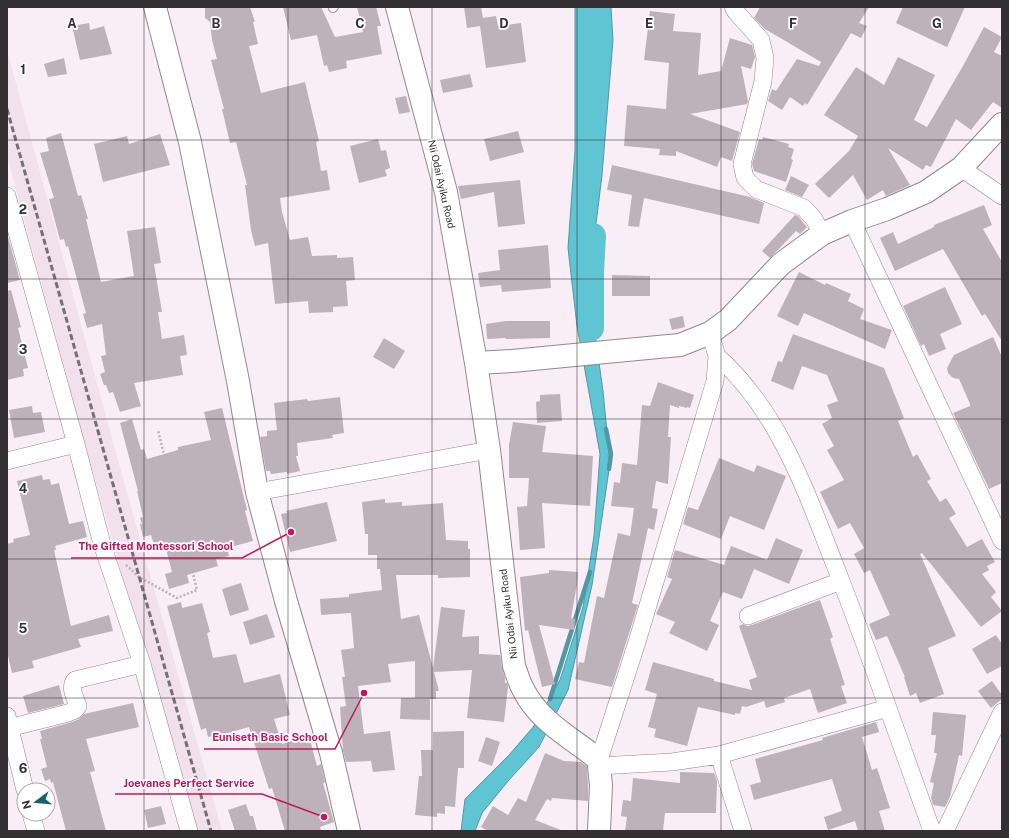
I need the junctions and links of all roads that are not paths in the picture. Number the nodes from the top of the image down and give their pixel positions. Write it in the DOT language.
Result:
graph roads {
  1 [pos="155,7"];
  2 [pos="398,7"];
  3 [pos="733,7"];
  4 [pos="1002,124"];
  5 [pos="961,168"];
  6 [pos="7,196"];
  7 [pos="1002,196"];
  8 [pos="852,222"];
  9 [pos="822,234"];
  10 [pos="710,333"];
  11 [pos="717,356"];
  12 [pos="476,362"];
  13 [pos="76,444"];
  14 [pos="489,450"];
  15 [pos="7,461"];
  16 [pos="257,492"];
  17 [pos="1002,541"];
  18 [pos="841,581"];
  19 [pos="748,616"];
  20 [pos="142,664"];
  21 [pos="888,708"];
  22 [pos="1002,712"];
  23 [pos="8,722"];
  24 [pos="719,755"];
  25 [pos="599,763"];
  26 [pos="23,782"];
  27 [pos="189,831"];
  28 [pos="349,831"];
  29 [pos="599,831"];
  30 [pos="743,831"];
  31 [pos="932,831"];
  32 [pos="945,831"];
  1 -- 16 [label="street"];
  2 -- 12 [label="street, Nii Odai Ayiku Road"];
  3 -- 9 [label="street"];
  4 -- 5 [label="street"];
  5 -- 7 [label="street"];
  5 -- 8 [label="street"];
  6 -- 13 [label="street"];
  8 -- 9 [label="street"];
  8 -- 17 [label="street"];
  9 -- 10 [label="street"];
  10 -- 11 [label="street"];
  10 -- 12 [label="street"];
  11 -- 18 [label="street"];
  11 -- 25 [label="street"];
  12 -- 14 [label="street, Nii Odai Ayiku Road"];
  13 -- 15 [label="street"];
  13 -- 20 [label="street"];
  14 -- 16 [label="street"];
  14 -- 25 [label="street, Nii Odai Ayiku Road"];
  16 -- 28 [label="street"];
  18 -- 19 [label="street"];
  18 -- 21 [label="street"];
  20 -- 23 [label="street"];
  20 -- 27 [label="street"];
  21 -- 24 [label="street"];
  21 -- 31 [label="street"];
  22 -- 32 [label="street"];
  23 -- 26 [label="street"];
  24 -- 25 [label="street"];
  24 -- 30 [label="street"];
  25 -- 29 [label="street"];
}
